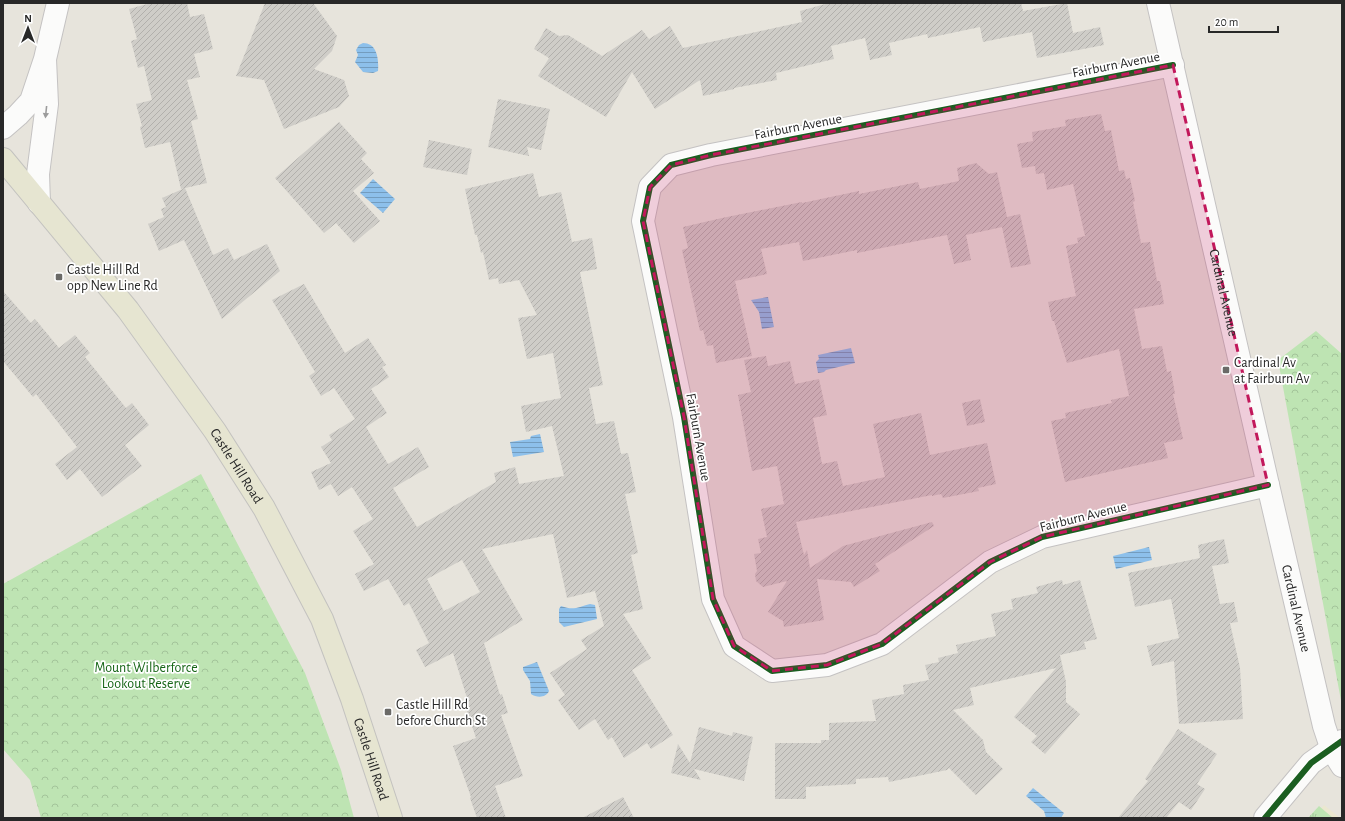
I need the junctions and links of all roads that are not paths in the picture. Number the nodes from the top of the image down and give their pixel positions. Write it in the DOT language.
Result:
graph roads {
  1 [pos="58,3"];
  2 [pos="1158,3"];
  3 [pos="45,59"];
  4 [pos="1173,65"];
  5 [pos="3,128"];
  6 [pos="3,159"];
  7 [pos="40,203"];
  8 [pos="1268,485"];
  9 [pos="1339,752"];
  10 [pos="391,818"];
  11 [pos="1265,818"];
  1 -- 3 [label="street"];
  2 -- 4 [label="street, Cardinal Avenue"];
  3 -- 5 [label="street"];
  3 -- 7 [label="street, one-way"];
  4 -- 8 [label="street, Cardinal Avenue"];
  4 -- 8 [label="street, Fairburn Avenue"];
  6 -- 7 [label="main road, Castle Hill Road"];
  7 -- 10 [label="main road, Castle Hill Road"];
  8 -- 9 [label="street, Cardinal Avenue"];
  9 -- 11 [label="street"];
}
